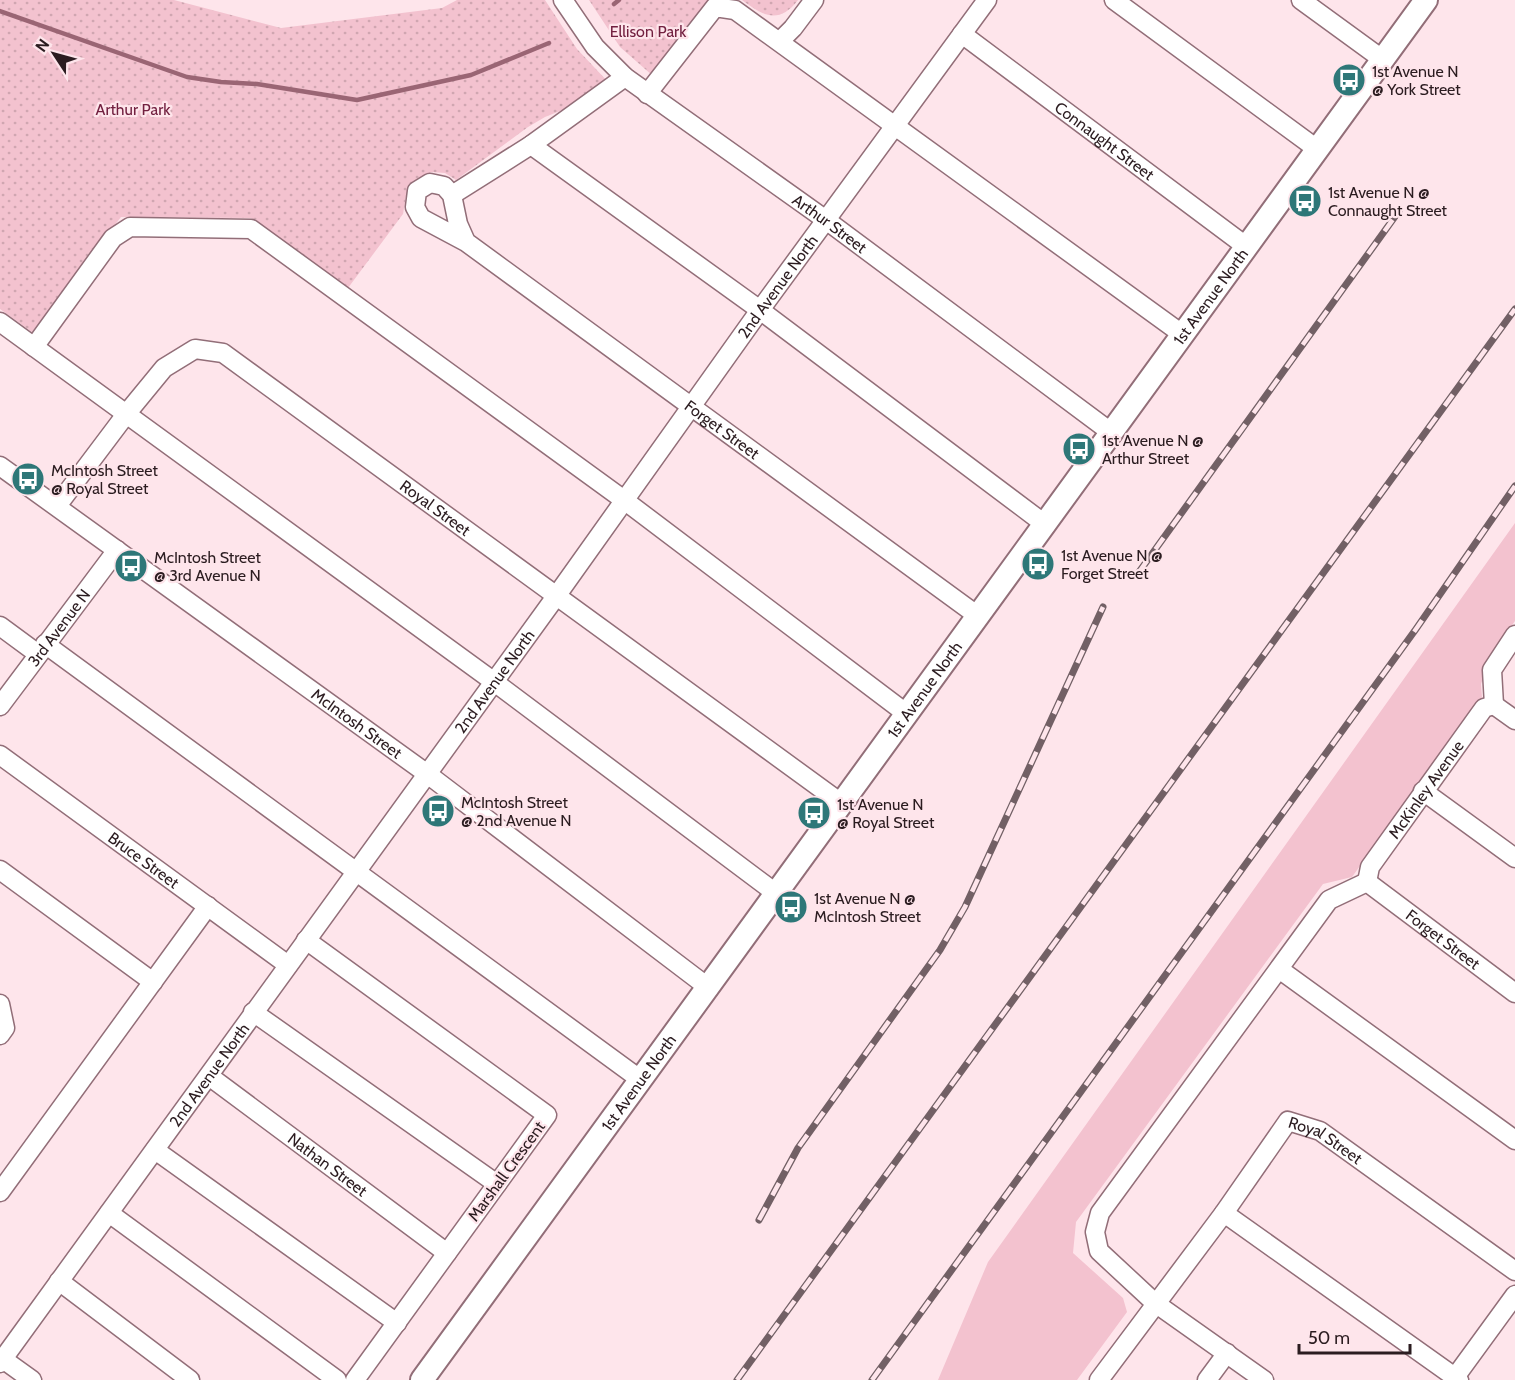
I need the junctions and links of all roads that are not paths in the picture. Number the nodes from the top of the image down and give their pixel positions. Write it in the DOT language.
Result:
graph roads {
  1 [pos="563,0"];
  2 [pos="814,0"];
  3 [pos="987,0"];
  4 [pos="1114,0"];
  5 [pos="1301,0"];
  6 [pos="1426,0"];
  7 [pos="962,34"];
  8 [pos="780,41"];
  9 [pos="1382,59"];
  10 [pos="625,77"];
  11 [pos="647,94"];
  12 [pos="896,125"];
  13 [pos="531,145"];
  14 [pos="1317,149"];
  15 [pos="452,195"];
  16 [pos="826,220"];
  17 [pos="466,242"];
  18 [pos="1246,247"];
  19 [pos="760,310"];
  20 [pos="0,322"];
  21 [pos="1182,334"];
  22 [pos="34,347"];
  23 [pos="692,407"];
  24 [pos="127,413"];
  25 [pos="1112,433"];
  26 [pos="0,466"];
  27 [pos="624,500"];
  28 [pos="57,506"];
  29 [pos="1046,525"];
  30 [pos="117,550"];
  31 [pos="557,595"];
  32 [pos="978,616"];
  33 [pos="0,626"];
  34 [pos="1515,635"];
  35 [pos="42,649"];
  36 [pos="493,681"];
  37 [pos="1494,705"];
  38 [pos="0,706"];
  39 [pos="907,714"];
  40 [pos="1515,720"];
  41 [pos="0,755"];
  42 [pos="426,773"];
  43 [pos="1423,791"];
  44 [pos="841,803"];
  45 [pos="1515,858"];
  46 [pos="0,870"];
  47 [pos="356,870"];
  48 [pos="1370,884"];
  49 [pos="777,894"];
  50 [pos="208,906"];
  51 [pos="306,940"];
  52 [pos="288,965"];
  53 [pos="1279,969"];
  54 [pos="153,982"];
  55 [pos="708,988"];
  56 [pos="1515,993"];
  57 [pos="0,1004"];
  58 [pos="253,1012"];
  59 [pos="0,1035"];
  60 [pos="209,1076"];
  61 [pos="641,1080"];
  62 [pos="1515,1140"];
  63 [pos="155,1150"];
  64 [pos="497,1184"];
  65 [pos="0,1192"];
  66 [pos="109,1213"];
  67 [pos="1224,1213"];
  68 [pos="447,1253"];
  69 [pos="1515,1271"];
  70 [pos="59,1281"];
  71 [pos="1515,1295"];
  72 [pos="1155,1303"];
  73 [pos="397,1323"];
  74 [pos="1227,1353"];
  75 [pos="1,1360"];
  76 [pos="1456,1379"];
  77 [pos="32,1380"];
  78 [pos="190,1380"];
  79 [pos="337,1380"];
  80 [pos="355,1380"];
  81 [pos="422,1380"];
  82 [pos="1099,1380"];
  83 [pos="1207,1380"];
  84 [pos="1264,1380"];
  1 -- 10 [label="street, Arthur Street"];
  2 -- 8 [label="street"];
  3 -- 7 [label="street, 2nd Avenue North"];
  4 -- 14 [label="street"];
  5 -- 9 [label="street"];
  6 -- 9 [label="main road, 1st Avenue North"];
  7 -- 12 [label="street, 2nd Avenue North"];
  7 -- 18 [label="street, Connaught Street"];
  8 -- 11 [label="street"];
  8 -- 12 [label="street"];
  9 -- 14 [label="main road, 1st Avenue North"];
  10 -- 11 [label="street, Arthur Street"];
  10 -- 13 [label="street"];
  11 -- 16 [label="street, Arthur Street"];
  12 -- 16 [label="street, 2nd Avenue North"];
  12 -- 21 [label="street"];
  13 -- 15 [label="street"];
  13 -- 19 [label="street"];
  14 -- 18 [label="main road, 1st Avenue North"];
  15 -- 17 [label="street"];
  15 -- 17 [label="street, Forget Street"];
  16 -- 19 [label="street, 2nd Avenue North"];
  16 -- 25 [label="street, Arthur Street"];
  17 -- 23 [label="street, Forget Street"];
  18 -- 21 [label="main road, 1st Avenue North"];
  19 -- 23 [label="street, 2nd Avenue North"];
  19 -- 29 [label="street"];
  20 -- 22 [label="street"];
  21 -- 25 [label="main road, 1st Avenue North"];
  22 -- 24 [label="street"];
  22 -- 27 [label="street"];
  23 -- 27 [label="street, 2nd Avenue North"];
  23 -- 32 [label="street, Forget Street"];
  24 -- 28 [label="street, Royal Street"];
  24 -- 31 [label="street, Royal Street"];
  24 -- 36 [label="street"];
  25 -- 29 [label="main road, 1st Avenue North"];
  26 -- 28 [label="street, McIntosh Street"];
  27 -- 31 [label="street, 2nd Avenue North"];
  27 -- 39 [label="street"];
  28 -- 30 [label="street, McIntosh Street"];
  29 -- 32 [label="main road, 1st Avenue North"];
  30 -- 35 [label="street, 3rd Avenue N"];
  30 -- 42 [label="street, McIntosh Street"];
  31 -- 36 [label="street, 2nd Avenue North"];
  31 -- 44 [label="street, Royal Street"];
  32 -- 39 [label="main road, 1st Avenue North"];
  33 -- 35 [label="street"];
  34 -- 37 [label="street"];
  35 -- 38 [label="street, 3rd Avenue N"];
  35 -- 47 [label="street"];
  36 -- 42 [label="street, 2nd Avenue North"];
  36 -- 49 [label="street"];
  37 -- 40 [label="street"];
  37 -- 43 [label="street, McKinley Avenue"];
  39 -- 44 [label="main road, 1st Avenue North"];
  41 -- 50 [label="street, Bruce Street"];
  42 -- 47 [label="street, 2nd Avenue North"];
  42 -- 55 [label="street, McIntosh Street"];
  43 -- 45 [label="street"];
  43 -- 48 [label="street, McKinley Avenue"];
  44 -- 49 [label="main road, 1st Avenue North"];
  46 -- 54 [label="street"];
  47 -- 51 [label="street, 2nd Avenue North"];
  47 -- 61 [label="street"];
  48 -- 53 [label="street"];
  48 -- 56 [label="street, Forget Street"];
  49 -- 55 [label="main road, 1st Avenue North"];
  50 -- 52 [label="street, Bruce Street"];
  50 -- 54 [label="street"];
  51 -- 52 [label="street, 2nd Avenue North"];
  51 -- 64 [label="street, Marshall Crescent"];
  52 -- 58 [label="street, 2nd Avenue North"];
  53 -- 62 [label="street"];
  53 -- 72 [label="street"];
  54 -- 65 [label="street"];
  55 -- 61 [label="main road, 1st Avenue North"];
  57 -- 59 [label="street"];
  58 -- 60 [label="street, 2nd Avenue North"];
  58 -- 64 [label="street"];
  60 -- 63 [label="street, 2nd Avenue North"];
  60 -- 68 [label="street, Nathan Street"];
  61 -- 81 [label="main road, 1st Avenue North"];
  63 -- 66 [label="street, 2nd Avenue North"];
  63 -- 73 [label="street"];
  64 -- 68 [label="street, Marshall Crescent"];
  66 -- 70 [label="street, 2nd Avenue North"];
  66 -- 79 [label="street"];
  67 -- 69 [label="street, Royal Street"];
  67 -- 72 [label="street, Royal Street"];
  67 -- 76 [label="street"];
  68 -- 73 [label="street, Marshall Crescent"];
  70 -- 75 [label="street, 2nd Avenue North"];
  70 -- 78 [label="street"];
  71 -- 76 [label="street"];
  72 -- 74 [label="street"];
  72 -- 82 [label="street"];
  73 -- 80 [label="street, Marshall Crescent"];
  74 -- 83 [label="street"];
  74 -- 84 [label="street"];
  75 -- 77 [label="street"];
}
